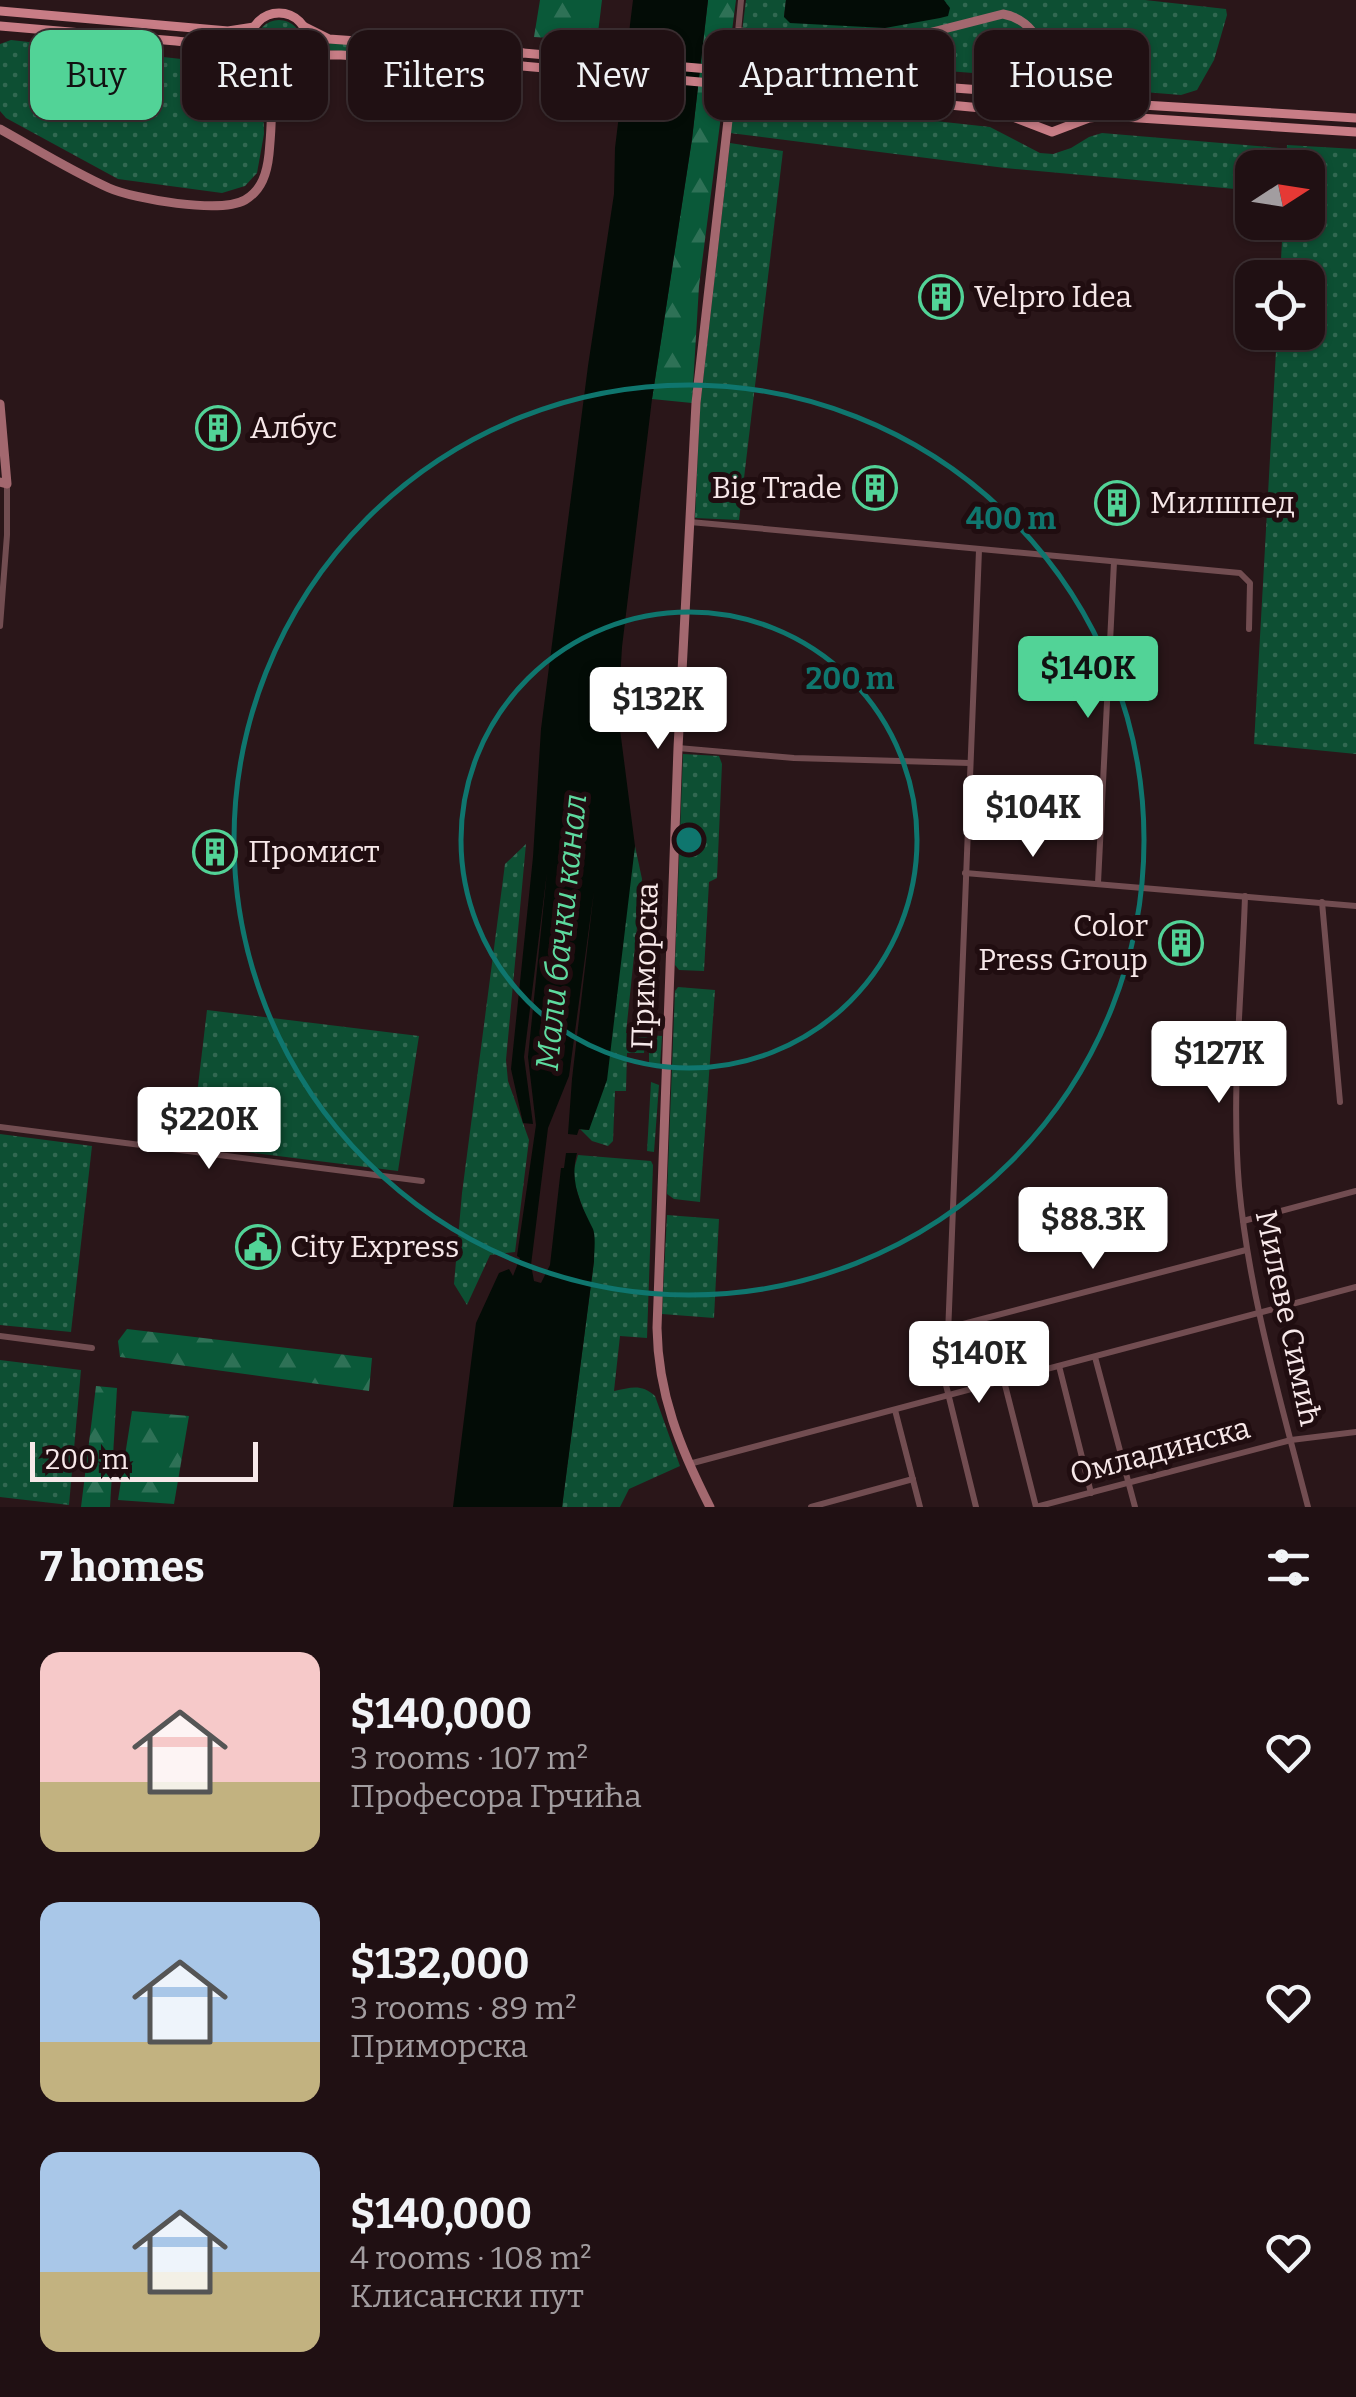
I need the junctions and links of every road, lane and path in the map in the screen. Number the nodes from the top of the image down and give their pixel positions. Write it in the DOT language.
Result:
graph roads {
  1 [pos="741,0"];
  2 [pos="0,12"];
  3 [pos="0,26"];
  4 [pos="303,26"];
  5 [pos="254,27"];
  6 [pos="253,30"];
  7 [pos="304,30"];
  8 [pos="738,30"];
  9 [pos="938,30"];
  10 [pos="1030,30"];
  11 [pos="182,43"];
  12 [pos="328,56"];
  13 [pos="974,90"];
  14 [pos="1149,105"];
  15 [pos="1356,118"];
  16 [pos="272,120"];
  17 [pos="728,120"];
  18 [pos="1028,120"];
  19 [pos="1073,120"];
  20 [pos="1070,124"];
  21 [pos="1034,126"];
  22 [pos="0,129"];
  23 [pos="1356,132"];
  24 [pos="0,404"];
  25 [pos="2,448"];
  26 [pos="3,483"];
  27 [pos="690,522"];
  28 [pos="979,550"];
  29 [pos="1114,562"];
  30 [pos="0,626"];
  31 [pos="1249,628"];
  32 [pos="678,748"];
  33 [pos="970,763"];
  34 [pos="965,872"];
  35 [pos="1098,883"];
  36 [pos="1245,896"];
  37 [pos="1322,902"];
  38 [pos="1356,906"];
  39 [pos="1340,1102"];
  40 [pos="0,1127"];
  41 [pos="422,1181"];
  42 [pos="1356,1191"];
  43 [pos="1243,1221"];
  44 [pos="1246,1250"];
  45 [pos="1356,1286"];
  46 [pos="1259,1312"];
  47 [pos="948,1328"];
  48 [pos="0,1336"];
  49 [pos="92,1348"];
  50 [pos="1095,1357"];
  51 [pos="1059,1366"];
  52 [pos="1004,1381"];
  53 [pos="948,1395"];
  54 [pos="895,1410"];
  55 [pos="1356,1432"];
  56 [pos="1291,1440"];
  57 [pos="688,1464"];
  58 [pos="913,1480"];
  59 [pos="1128,1484"];
  60 [pos="1091,1493"];
  61 [pos="710,1507"];
  62 [pos="811,1507"];
  63 [pos="920,1507"];
  64 [pos="976,1507"];
  65 [pos="1036,1507"];
  66 [pos="1135,1507"];
  67 [pos="1308,1507"];
  1 -- 8 [label="street, Приморска"];
  2 -- 5 [label="main road"];
  3 -- 11 [label="main road"];
  4 -- 5 [label="main road"];
  4 -- 7 [label="main road"];
  4 -- 13 [label="main road, bridge"];
  5 -- 6 [label="main road"];
  9 -- 10 [label="street"];
  12 -- 21 [label="main road, bridge"];
  14 -- 15 [label="main road"];
  16 -- 22 [label="street"];
  17 -- 27 [label="street, Приморска"];
  18 -- 21 [label="main road"];
  19 -- 20 [label="main road"];
  20 -- 21 [label="main road"];
  20 -- 23 [label="main road"];
  24 -- 25 [label="street"];
  25 -- 26 [label="street"];
  26 -- 30 [label="street"];
  27 -- 28 [label="street"];
  27 -- 32 [label="street, Приморска"];
  28 -- 29 [label="street"];
  28 -- 33 [label="street"];
  29 -- 31 [label="street"];
  29 -- 35 [label="street"];
  32 -- 33 [label="street"];
  32 -- 57 [label="street, Приморска"];
  33 -- 34 [label="street"];
  34 -- 35 [label="street"];
  34 -- 47 [label="street"];
  35 -- 36 [label="street"];
  36 -- 37 [label="street"];
  36 -- 43 [label="street, Милеве Симић"];
  37 -- 38 [label="street"];
  37 -- 39 [label="street"];
  40 -- 41 [label="street"];
  42 -- 43 [label="street"];
  43 -- 44 [label="street, Милеве Симић"];
  44 -- 46 [label="street, Милеве Симић"];
  44 -- 47 [label="street"];
  45 -- 46 [label="street"];
  46 -- 50 [label="street"];
  46 -- 56 [label="street, Милеве Симић"];
  47 -- 53 [label="street"];
  48 -- 49 [label="street"];
  50 -- 51 [label="street"];
  50 -- 59 [label="street"];
  51 -- 52 [label="street"];
  51 -- 60 [label="street"];
  52 -- 53 [label="street"];
  52 -- 65 [label="street"];
  53 -- 54 [label="street"];
  53 -- 64 [label="street"];
  54 -- 57 [label="street"];
  54 -- 58 [label="street"];
  55 -- 56 [label="street, Омладинска"];
  56 -- 59 [label="street, Омладинска"];
  56 -- 67 [label="street, Милеве Симић"];
  57 -- 61 [label="street, Приморска"];
  58 -- 62 [label="street"];
  58 -- 63 [label="street"];
  59 -- 60 [label="street, Омладинска"];
  59 -- 66 [label="street"];
  60 -- 65 [label="street, Омладинска"];
}
